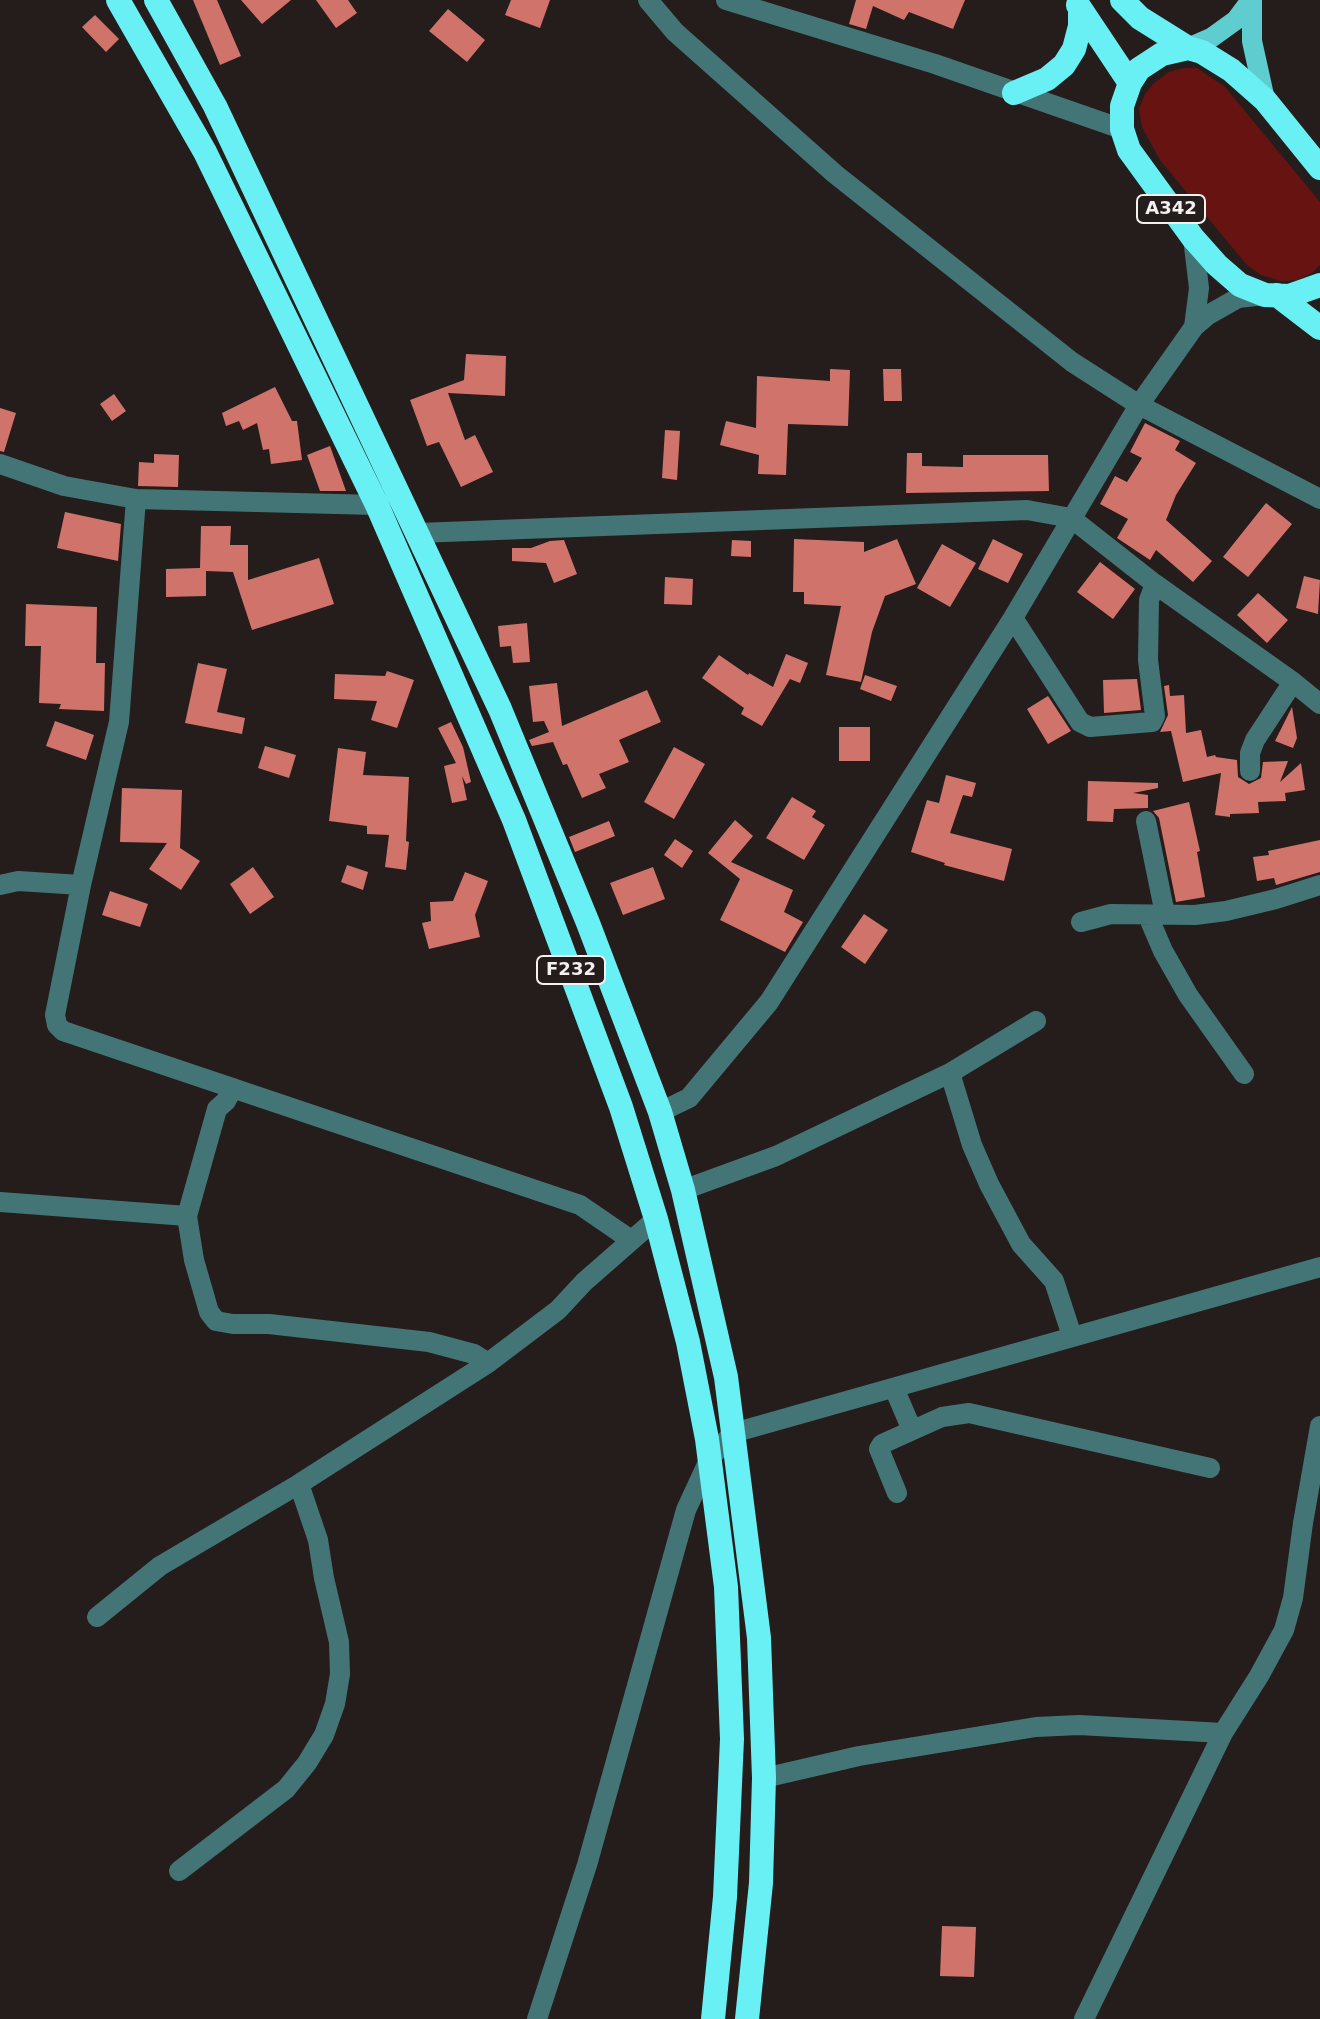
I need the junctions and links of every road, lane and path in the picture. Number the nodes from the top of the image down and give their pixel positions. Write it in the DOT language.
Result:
graph roads {
  1 [pos="118,0"];
  2 [pos="156,0"];
  3 [pos="648,0"];
  4 [pos="726,0"];
  5 [pos="1122,0"];
  6 [pos="1251,0"];
  7 [pos="1077,4"];
  8 [pos="1188,48"];
  9 [pos="1130,83"];
  10 [pos="1014,93"];
  11 [pos="1265,100"];
  12 [pos="1122,129"];
  13 [pos="1320,168"];
  14 [pos="1193,238"];
  15 [pos="1320,285"];
  16 [pos="1271,295"];
  17 [pos="1194,327"];
  18 [pos="1320,328"];
  19 [pos="1139,405"];
  20 [pos="0,464"];
  21 [pos="136,499"];
  22 [pos="1320,499"];
  23 [pos="377,505"];
  24 [pos="1071,518"];
  25 [pos="418,533"];
  26 [pos="1155,584"];
  27 [pos="1013,618"];
  28 [pos="1293,682"];
  29 [pos="1320,704"];
  30 [pos="1250,771"];
  31 [pos="1146,821"];
  32 [pos="0,885"];
  33 [pos="81,885"];
  34 [pos="1320,885"];
  35 [pos="1156,915"];
  36 [pos="1081,922"];
  37 [pos="1036,1021"];
  38 [pos="950,1073"];
  39 [pos="1244,1074"];
  40 [pos="233,1088"];
  41 [pos="660,1112"];
  42 [pos="683,1190"];
  43 [pos="0,1202"];
  44 [pos="187,1216"];
  45 [pos="656,1219"];
  46 [pos="631,1240"];
  47 [pos="1320,1267"];
  48 [pos="1072,1336"];
  49 [pos="488,1363"];
  50 [pos="894,1388"];
  51 [pos="1320,1426"];
  52 [pos="912,1430"];
  53 [pos="733,1433"];
  54 [pos="710,1458"];
  55 [pos="1210,1468"];
  56 [pos="299,1484"];
  57 [pos="897,1493"];
  58 [pos="97,1617"];
  59 [pos="1223,1733"];
  60 [pos="764,1778"];
  61 [pos="179,1871"];
  62 [pos="537,2019"];
  63 [pos="713,2019"];
  64 [pos="747,2019"];
  65 [pos="1084,2019"];
  1 -- 23 [label="highway, F232"];
  2 -- 25 [label="highway, F232"];
  3 -- 19 [label="street"];
  4 -- 10 [label="street"];
  5 -- 8 [label="highway"];
  6 -- 8 [label="main road"];
  6 -- 11 [label="main road"];
  7 -- 9 [label="highway"];
  7 -- 10 [label="highway"];
  8 -- 9 [label="highway"];
  8 -- 11 [label="highway"];
  9 -- 12 [label="highway"];
  10 -- 12 [label="street"];
  11 -- 13 [label="highway"];
  12 -- 14 [label="highway, A342"];
  14 -- 16 [label="highway, A342"];
  14 -- 17 [label="street"];
  15 -- 16 [label="highway"];
  16 -- 17 [label="street"];
  16 -- 18 [label="highway, A342"];
  17 -- 19 [label="street"];
  19 -- 22 [label="street"];
  19 -- 24 [label="street"];
  20 -- 21 [label="street"];
  21 -- 23 [label="street"];
  21 -- 33 [label="street"];
  23 -- 45 [label="highway, F232"];
  24 -- 25 [label="street"];
  24 -- 26 [label="street"];
  24 -- 27 [label="street"];
  25 -- 41 [label="highway, F232"];
  26 -- 27 [label="street"];
  26 -- 28 [label="street"];
  27 -- 41 [label="street"];
  28 -- 29 [label="street"];
  28 -- 30 [label="street"];
  31 -- 35 [label="street"];
  32 -- 33 [label="street"];
  33 -- 40 [label="street"];
  34 -- 35 [label="street"];
  35 -- 36 [label="street"];
  35 -- 39 [label="street"];
  37 -- 38 [label="street"];
  38 -- 42 [label="street"];
  38 -- 48 [label="street"];
  40 -- 44 [label="street"];
  40 -- 46 [label="street"];
  41 -- 42 [label="highway, F232"];
  42 -- 53 [label="highway, F232"];
  43 -- 44 [label="street"];
  44 -- 49 [label="street"];
  45 -- 46 [label="street"];
  45 -- 54 [label="highway, F232"];
  46 -- 49 [label="street"];
  47 -- 48 [label="street"];
  48 -- 50 [label="street"];
  49 -- 56 [label="street"];
  50 -- 52 [label="street"];
  50 -- 53 [label="street"];
  51 -- 59 [label="street"];
  52 -- 55 [label="street"];
  52 -- 57 [label="street"];
  53 -- 54 [label="street"];
  53 -- 60 [label="highway, F232"];
  54 -- 62 [label="street"];
  54 -- 63 [label="highway, F232"];
  56 -- 58 [label="street"];
  56 -- 61 [label="street"];
  59 -- 60 [label="street"];
  59 -- 65 [label="street"];
  60 -- 64 [label="highway, F232"];
}
